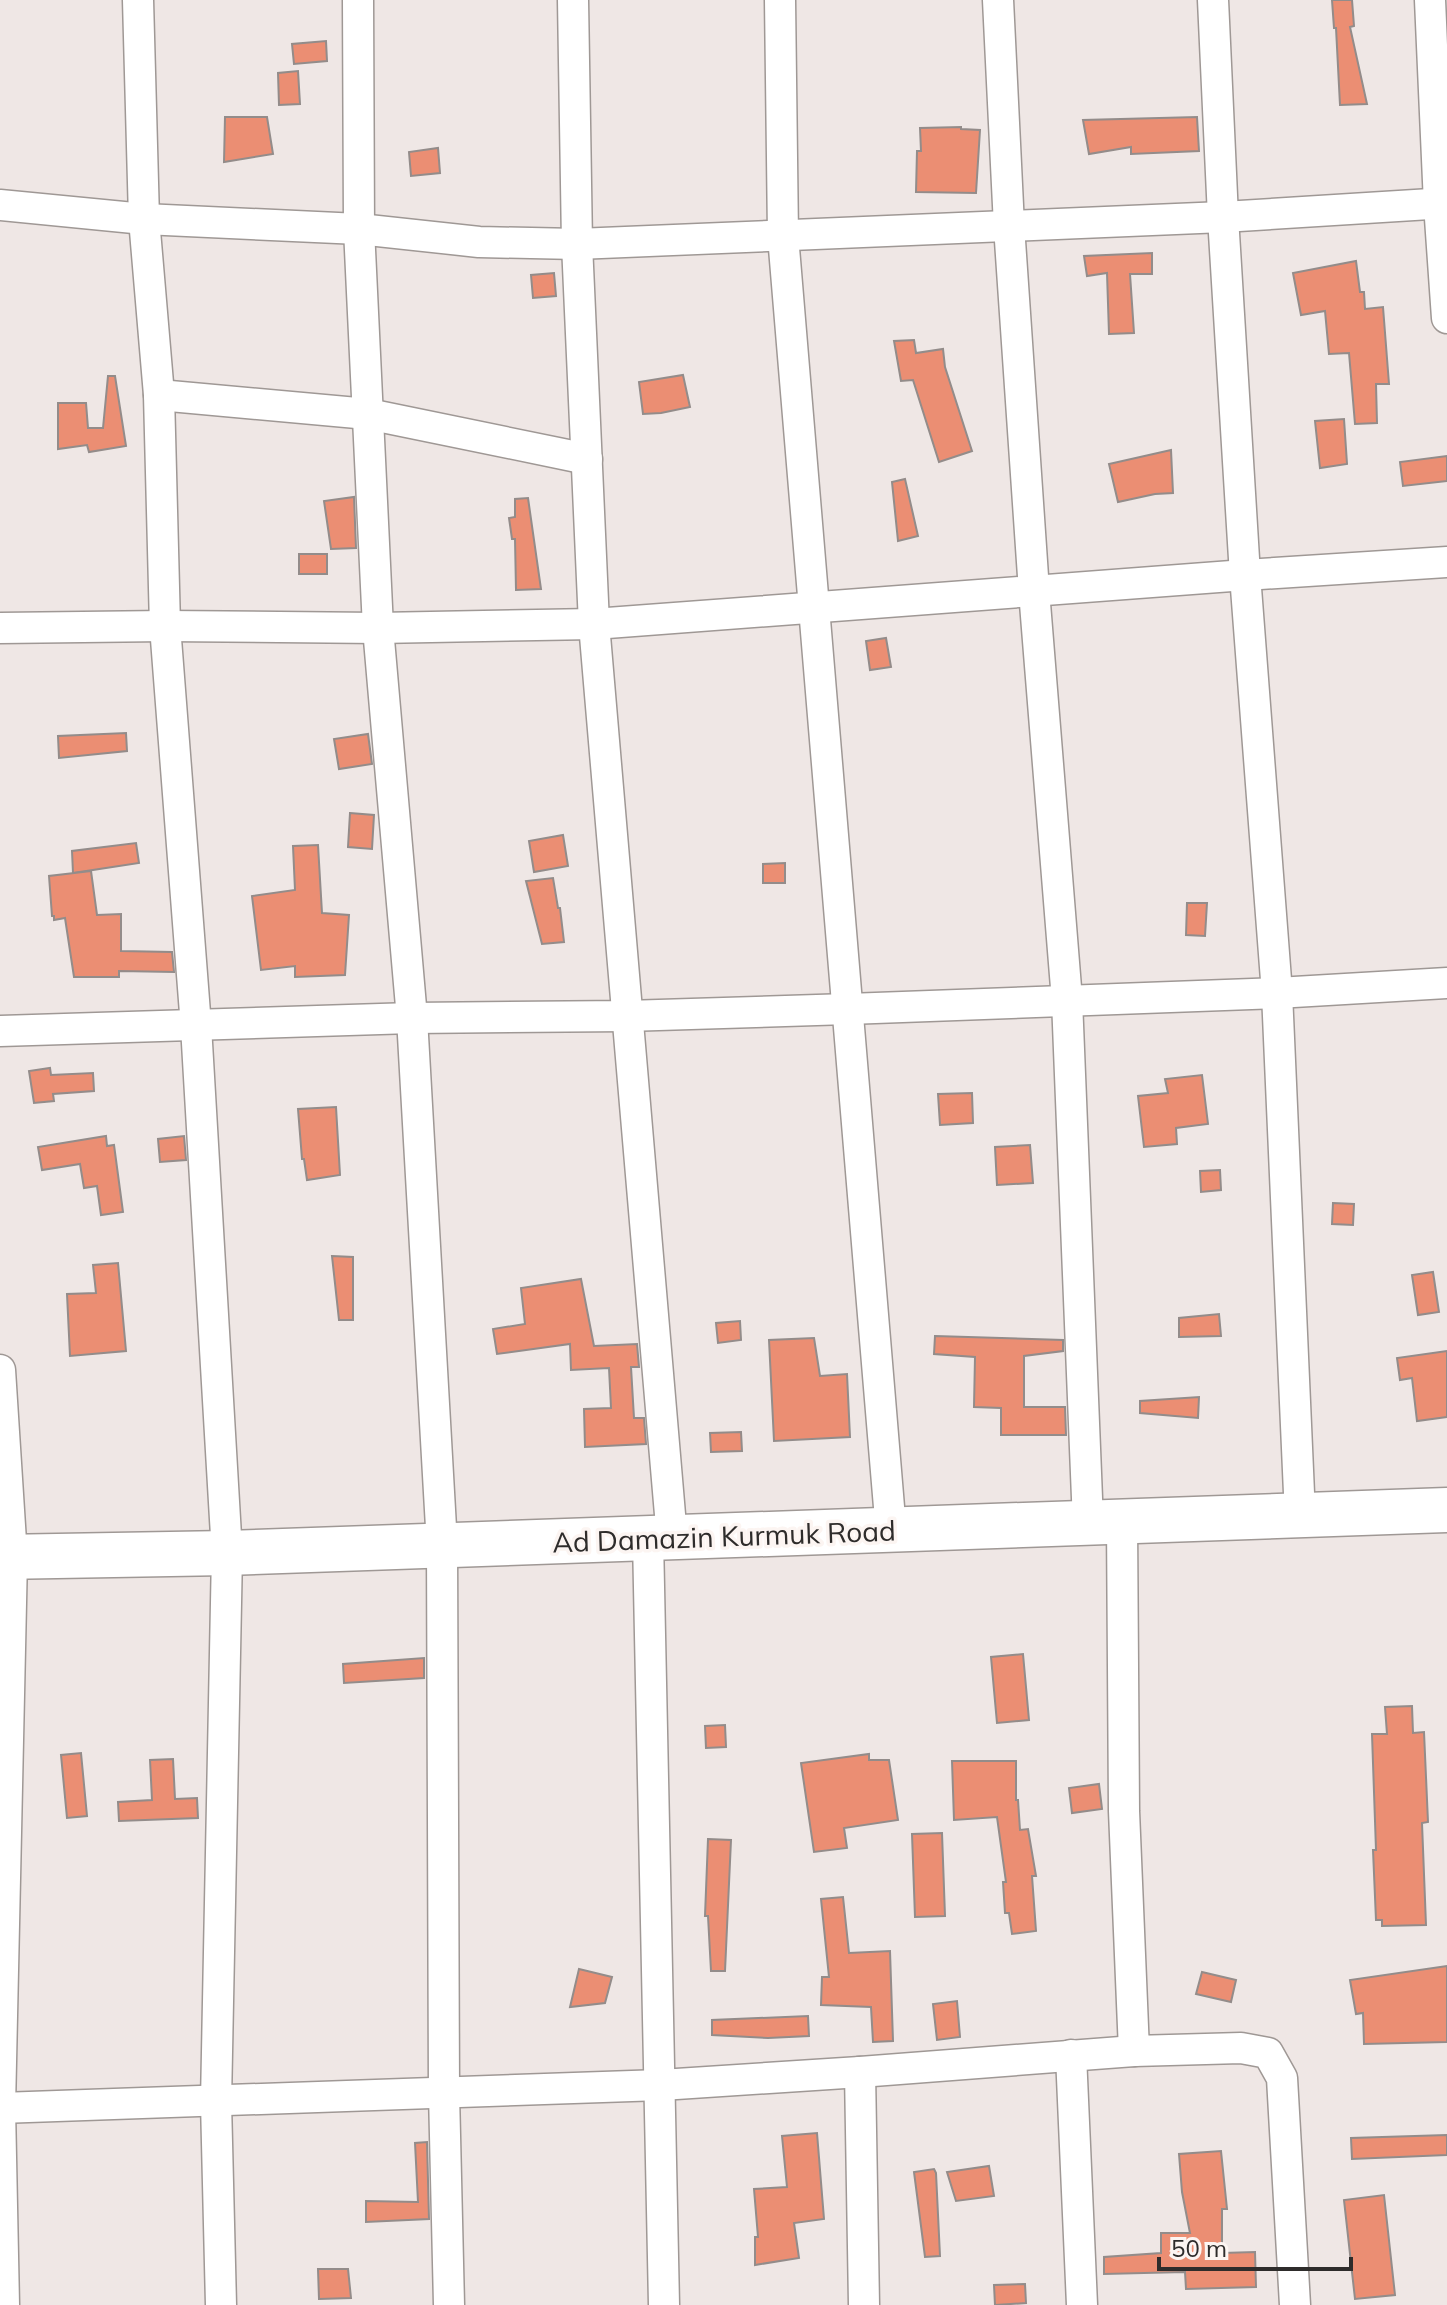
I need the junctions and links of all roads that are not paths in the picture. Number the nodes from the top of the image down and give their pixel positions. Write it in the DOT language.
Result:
graph roads {
  1 [pos="138,0"];
  2 [pos="358,0"];
  3 [pos="573,0"];
  4 [pos="780,0"];
  5 [pos="998,0"];
  6 [pos="1213,0"];
  7 [pos="1430,0"];
  8 [pos="1443,203"];
  9 [pos="0,205"];
  10 [pos="1223,217"];
  11 [pos="144,219"];
  12 [pos="1009,226"];
  13 [pos="359,229"];
  14 [pos="783,236"];
  15 [pos="577,244"];
  16 [pos="1447,318"];
  17 [pos="159,395"];
  18 [pos="368,414"];
  19 [pos="587,459"];
  20 [pos="1447,562"];
  21 [pos="1245,575"];
  22 [pos="1034,591"];
  23 [pos="816,609"];
  24 [pos="594,624"];
  25 [pos="165,626"];
  26 [pos="0,628"];
  27 [pos="378,628"];
  28 [pos="1447,983"];
  29 [pos="1277,993"];
  30 [pos="1067,1000"];
  31 [pos="848,1009"];
  32 [pos="626,1016"];
  33 [pos="412,1018"];
  34 [pos="196,1026"];
  35 [pos="0,1031"];
  36 [pos="0,1370"];
  37 [pos="1447,1510"];
  38 [pos="1300,1516"];
  39 [pos="1105,1523"];
  40 [pos="891,1531"];
  41 [pos="660,1538"];
  42 [pos="442,1545"];
  43 [pos="227,1553"];
  44 [pos="6,1557"];
  45 [pos="1134,2051"];
  46 [pos="1071,2055"];
  47 [pos="860,2072"];
  48 [pos="661,2085"];
  49 [pos="444,2093"];
  50 [pos="216,2102"];
  51 [pos="0,2108"];
  52 [pos="4,2305"];
  53 [pos="221,2305"];
  54 [pos="449,2305"];
  55 [pos="664,2305"];
  56 [pos="864,2305"];
  57 [pos="1082,2305"];
  58 [pos="1295,2305"];
  1 -- 11 [label="street"];
  2 -- 13 [label="street"];
  3 -- 15 [label="street"];
  4 -- 14 [label="street"];
  5 -- 12 [label="street"];
  6 -- 10 [label="street"];
  7 -- 8 [label="street"];
  8 -- 10 [label="street"];
  8 -- 16 [label="street"];
  9 -- 11 [label="street"];
  10 -- 12 [label="street"];
  10 -- 21 [label="street"];
  11 -- 13 [label="street"];
  11 -- 17 [label="street"];
  12 -- 14 [label="street"];
  12 -- 22 [label="street"];
  13 -- 15 [label="street"];
  13 -- 18 [label="street"];
  14 -- 15 [label="street"];
  14 -- 23 [label="street"];
  15 -- 19 [label="street"];
  17 -- 18 [label="street"];
  17 -- 25 [label="street"];
  18 -- 19 [label="street"];
  18 -- 27 [label="street"];
  19 -- 24 [label="street"];
  20 -- 21 [label="street"];
  21 -- 22 [label="street"];
  21 -- 29 [label="street"];
  22 -- 23 [label="street"];
  22 -- 30 [label="street"];
  23 -- 24 [label="street"];
  23 -- 31 [label="street"];
  24 -- 27 [label="street"];
  24 -- 32 [label="street"];
  25 -- 26 [label="street"];
  25 -- 27 [label="street"];
  25 -- 34 [label="street"];
  27 -- 33 [label="street"];
  28 -- 29 [label="street"];
  29 -- 30 [label="street"];
  29 -- 38 [label="street"];
  30 -- 31 [label="street"];
  30 -- 39 [label="street"];
  31 -- 32 [label="street"];
  31 -- 40 [label="street"];
  32 -- 33 [label="street"];
  32 -- 41 [label="street"];
  33 -- 34 [label="street"];
  33 -- 42 [label="street"];
  34 -- 35 [label="street"];
  34 -- 43 [label="street"];
  36 -- 44 [label="street"];
  37 -- 38 [label="highway, Ad Damazin Kurmuk Road"];
  38 -- 39 [label="highway, Ad Damazin Kurmuk Road"];
  39 -- 40 [label="highway, Ad Damazin Kurmuk Road"];
  39 -- 45 [label="street"];
  40 -- 41 [label="highway, Ad Damazin Kurmuk Road"];
  41 -- 42 [label="highway, Ad Damazin Kurmuk Road"];
  41 -- 48 [label="street"];
  42 -- 43 [label="highway, Ad Damazin Kurmuk Road"];
  42 -- 49 [label="street"];
  43 -- 44 [label="highway, Ad Damazin Kurmuk Road"];
  43 -- 50 [label="street"];
  44 -- 51 [label="street"];
  45 -- 46 [label="street"];
  45 -- 58 [label="street"];
  46 -- 47 [label="street"];
  46 -- 57 [label="street"];
  47 -- 48 [label="street"];
  47 -- 56 [label="street"];
  48 -- 49 [label="street"];
  48 -- 55 [label="street"];
  49 -- 50 [label="street"];
  49 -- 54 [label="street"];
  50 -- 51 [label="street"];
  50 -- 53 [label="street"];
  51 -- 52 [label="street"];
}
